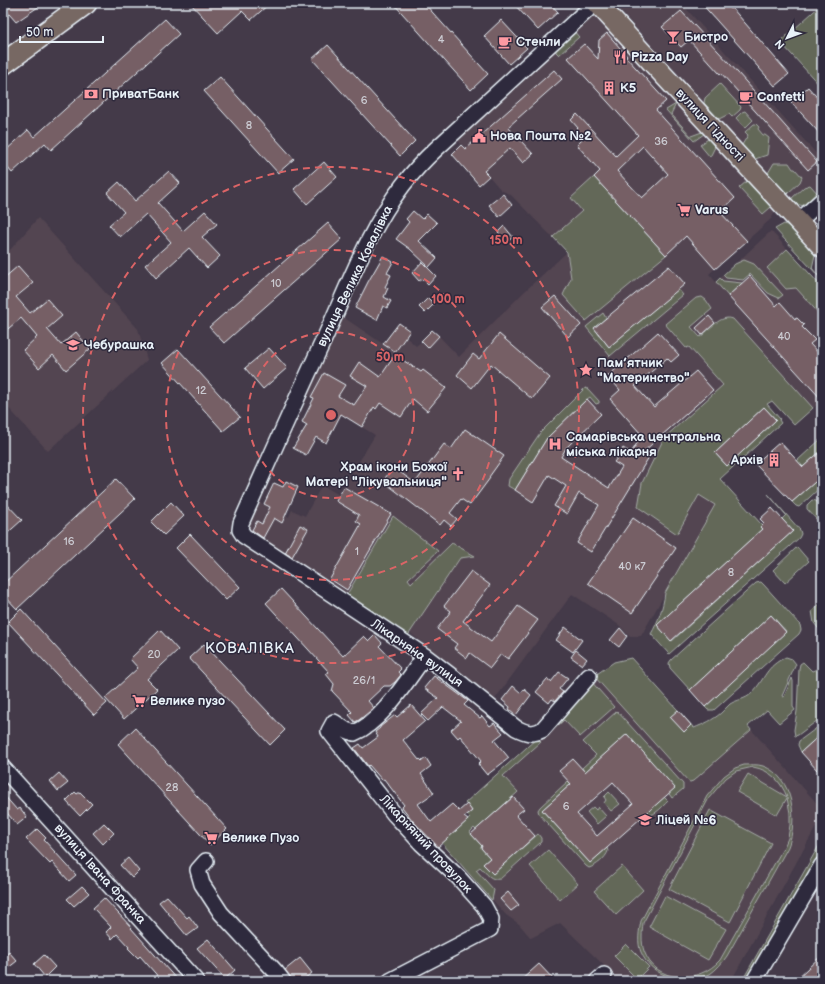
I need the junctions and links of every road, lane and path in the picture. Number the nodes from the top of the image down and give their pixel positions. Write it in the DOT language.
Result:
graph roads {
  1 [pos="86,3"];
  2 [pos="596,3"];
  3 [pos="3,64"];
  4 [pos="822,200"];
  5 [pos="799,221"];
  6 [pos="822,247"];
  7 [pos="241,523"];
  8 [pos="425,656"];
  9 [pos="589,676"];
  10 [pos="3,768"];
  11 [pos="206,861"];
  12 [pos="822,865"];
  13 [pos="196,981"];
  14 [pos="283,981"];
  15 [pos="390,981"];
  16 [pos="755,981"];
  1 -- 3 [label="highway"];
  2 -- 5 [label="main road, вулиця Гідності"];
  2 -- 7 [label="street, вулиця Велика Ковалівка"];
  4 -- 5 [label="street"];
  5 -- 6 [label="main road, вулиця Гідності"];
  7 -- 8 [label="street, Лікарняна вулиця"];
  8 -- 9 [label="street, Лікарняна вулиця"];
  8 -- 15 [label="street, Лікарняний провулок"];
  10 -- 13 [label="street, вулиця Івана Франка"];
  11 -- 14 [label="street"];
  12 -- 16 [label="street"];
}
